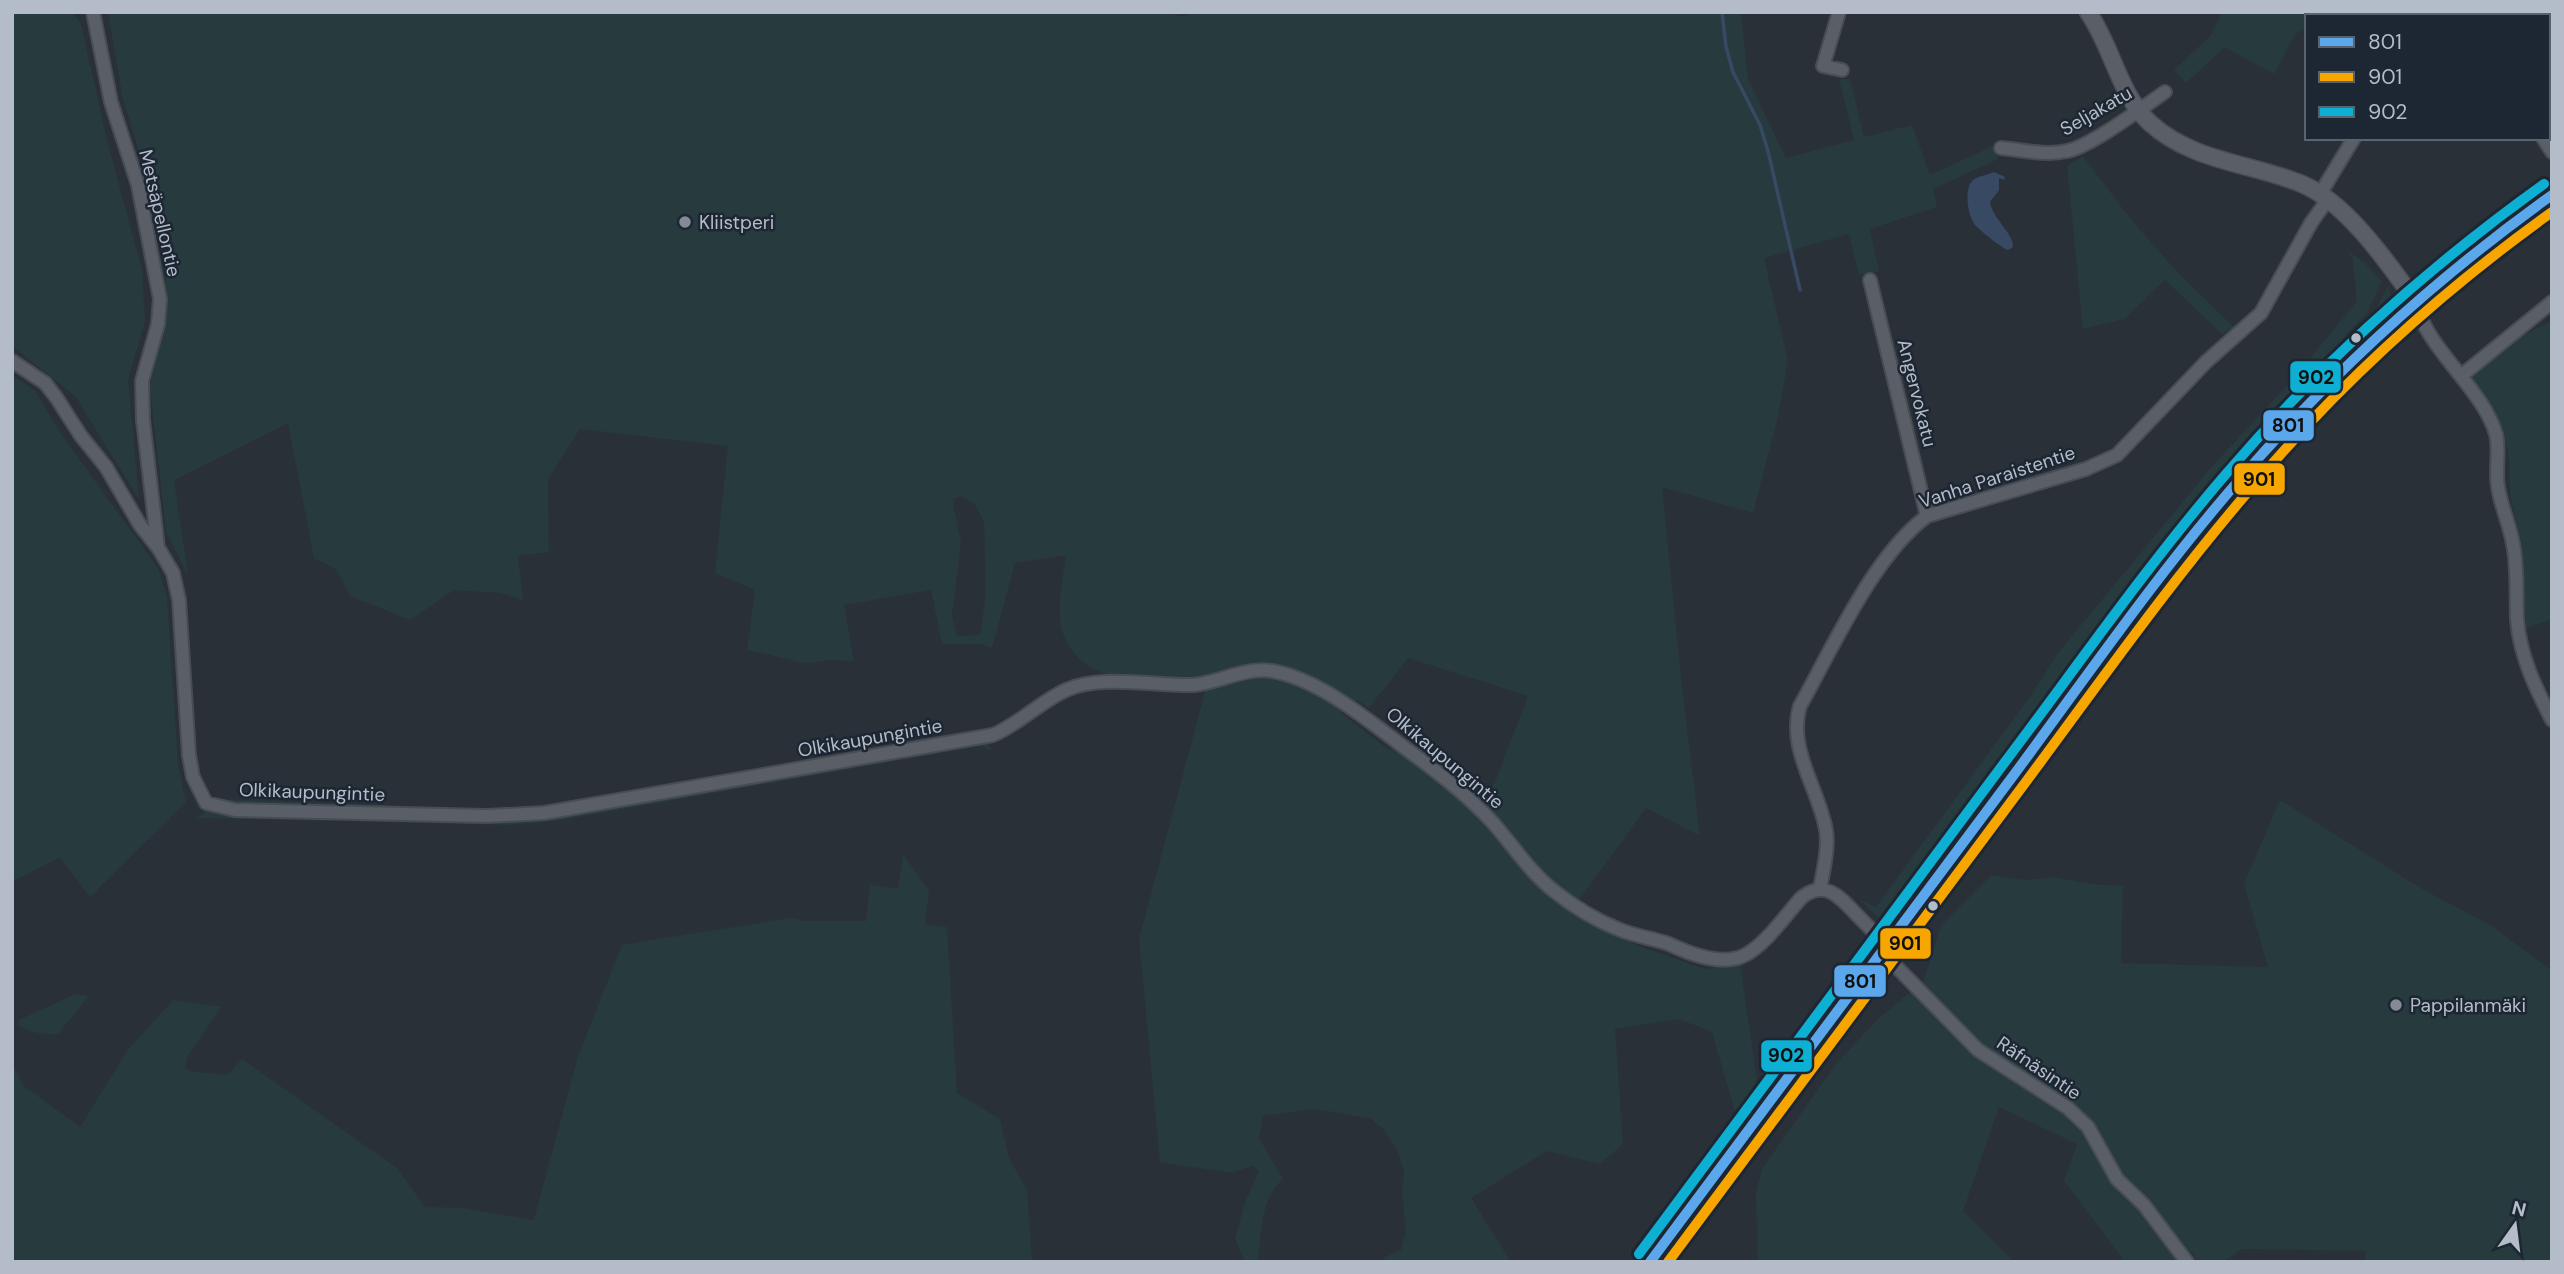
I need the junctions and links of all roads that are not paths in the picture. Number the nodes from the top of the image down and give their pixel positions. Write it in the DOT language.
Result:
graph roads {
  1 [pos="93,12"];
  2 [pos="1839,12"];
  3 [pos="2088,12"];
  4 [pos="1842,70"];
  5 [pos="2165,92"];
  6 [pos="2138,110"];
  7 [pos="2353,140"];
  8 [pos="2001,148"];
  9 [pos="2552,195"];
  10 [pos="2324,196"];
  11 [pos="1870,281"];
  12 [pos="2416,302"];
  13 [pos="2552,302"];
  14 [pos="12,361"];
  15 [pos="2461,376"];
  16 [pos="1927,516"];
  17 [pos="159,548"];
  18 [pos="2552,720"];
  19 [pos="1820,889"];
  20 [pos="1884,947"];
  21 [pos="1650,1262"];
  22 [pos="2187,1262"];
  1 -- 17 [label="street, Metsäpellontie"];
  2 -- 4 [label="street"];
  3 -- 6 [label="street"];
  5 -- 6 [label="street, Seljakatu"];
  6 -- 8 [label="street, Seljakatu"];
  6 -- 10 [label="street"];
  7 -- 10 [label="street, Vanha Paraistentie"];
  9 -- 12 [label="main road"];
  10 -- 12 [label="street"];
  10 -- 16 [label="street, Vanha Paraistentie"];
  11 -- 16 [label="street, Angervokatu"];
  12 -- 15 [label="street"];
  12 -- 20 [label="main road"];
  13 -- 15 [label="street"];
  14 -- 17 [label="street, Olkikaupungintie"];
  15 -- 18 [label="street"];
  16 -- 19 [label="street, Vanha Paraistentie"];
  17 -- 19 [label="street, Olkikaupungintie"];
  19 -- 20 [label="street"];
  20 -- 21 [label="main road"];
  20 -- 22 [label="street, Räfnäsintie"];
}
